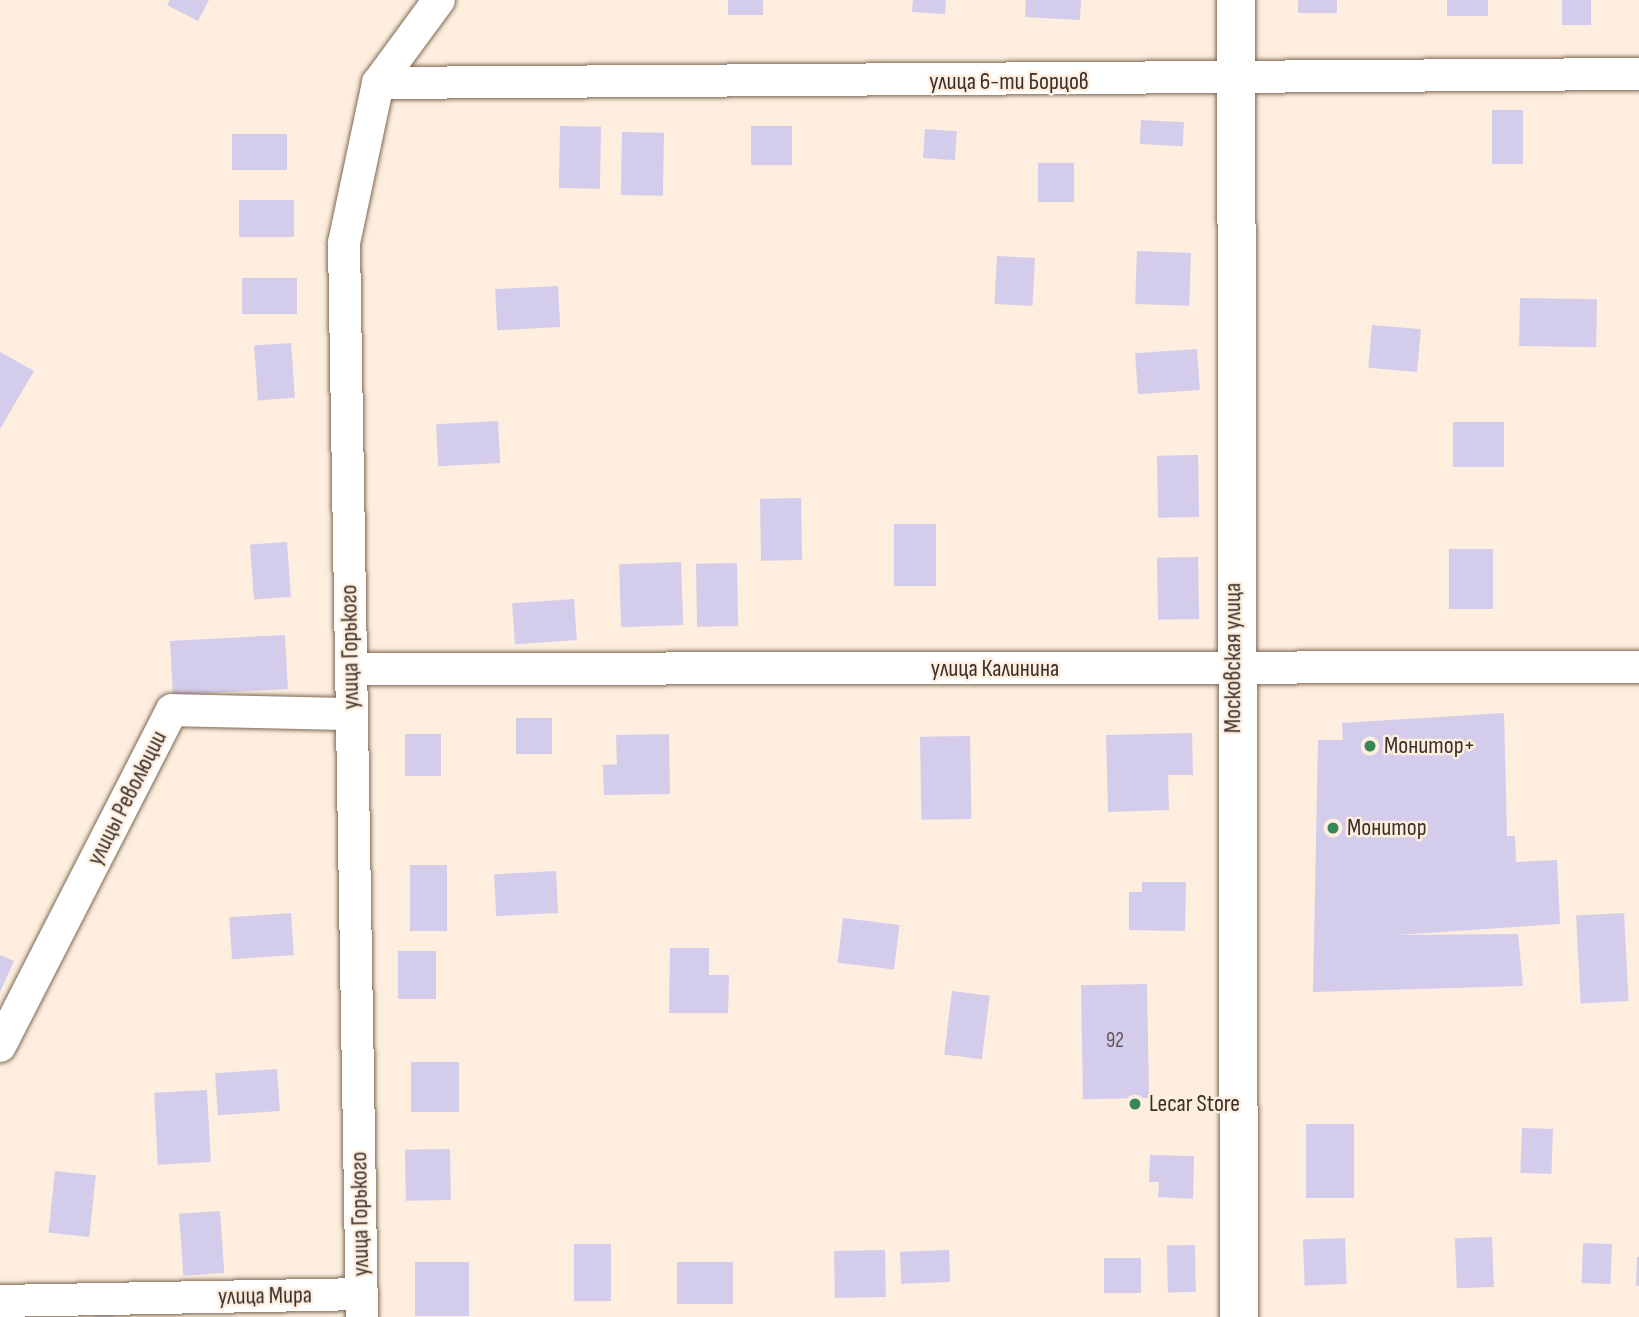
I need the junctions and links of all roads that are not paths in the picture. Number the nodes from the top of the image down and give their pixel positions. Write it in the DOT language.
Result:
graph roads {
  1 [pos="439,0"];
  2 [pos="1236,0"];
  3 [pos="1639,74"];
  4 [pos="1233,82"];
  5 [pos="378,83"];
  6 [pos="1639,667"];
  7 [pos="351,669"];
  8 [pos="1233,670"];
  9 [pos="351,714"];
  10 [pos="0,1046"];
  11 [pos="0,1301"];
  12 [pos="361,1305"];
  13 [pos="1239,1317"];
  1 -- 5 [label="street, улица Горького"];
  2 -- 4 [label="street, Московская улица"];
  3 -- 4 [label="street, улица 6-ти Борцов"];
  4 -- 5 [label="street, улица 6-ти Борцов"];
  4 -- 8 [label="street, Московская улица"];
  5 -- 7 [label="street, улица Горького"];
  6 -- 8 [label="street, улица Калинина"];
  7 -- 8 [label="street, улица Калинина"];
  7 -- 9 [label="street, улица Горького"];
  8 -- 13 [label="street, Московская улица"];
  9 -- 10 [label="street, улицы Революции"];
  9 -- 12 [label="street, улица Горького"];
  11 -- 12 [label="street, улица Мира"];
}
